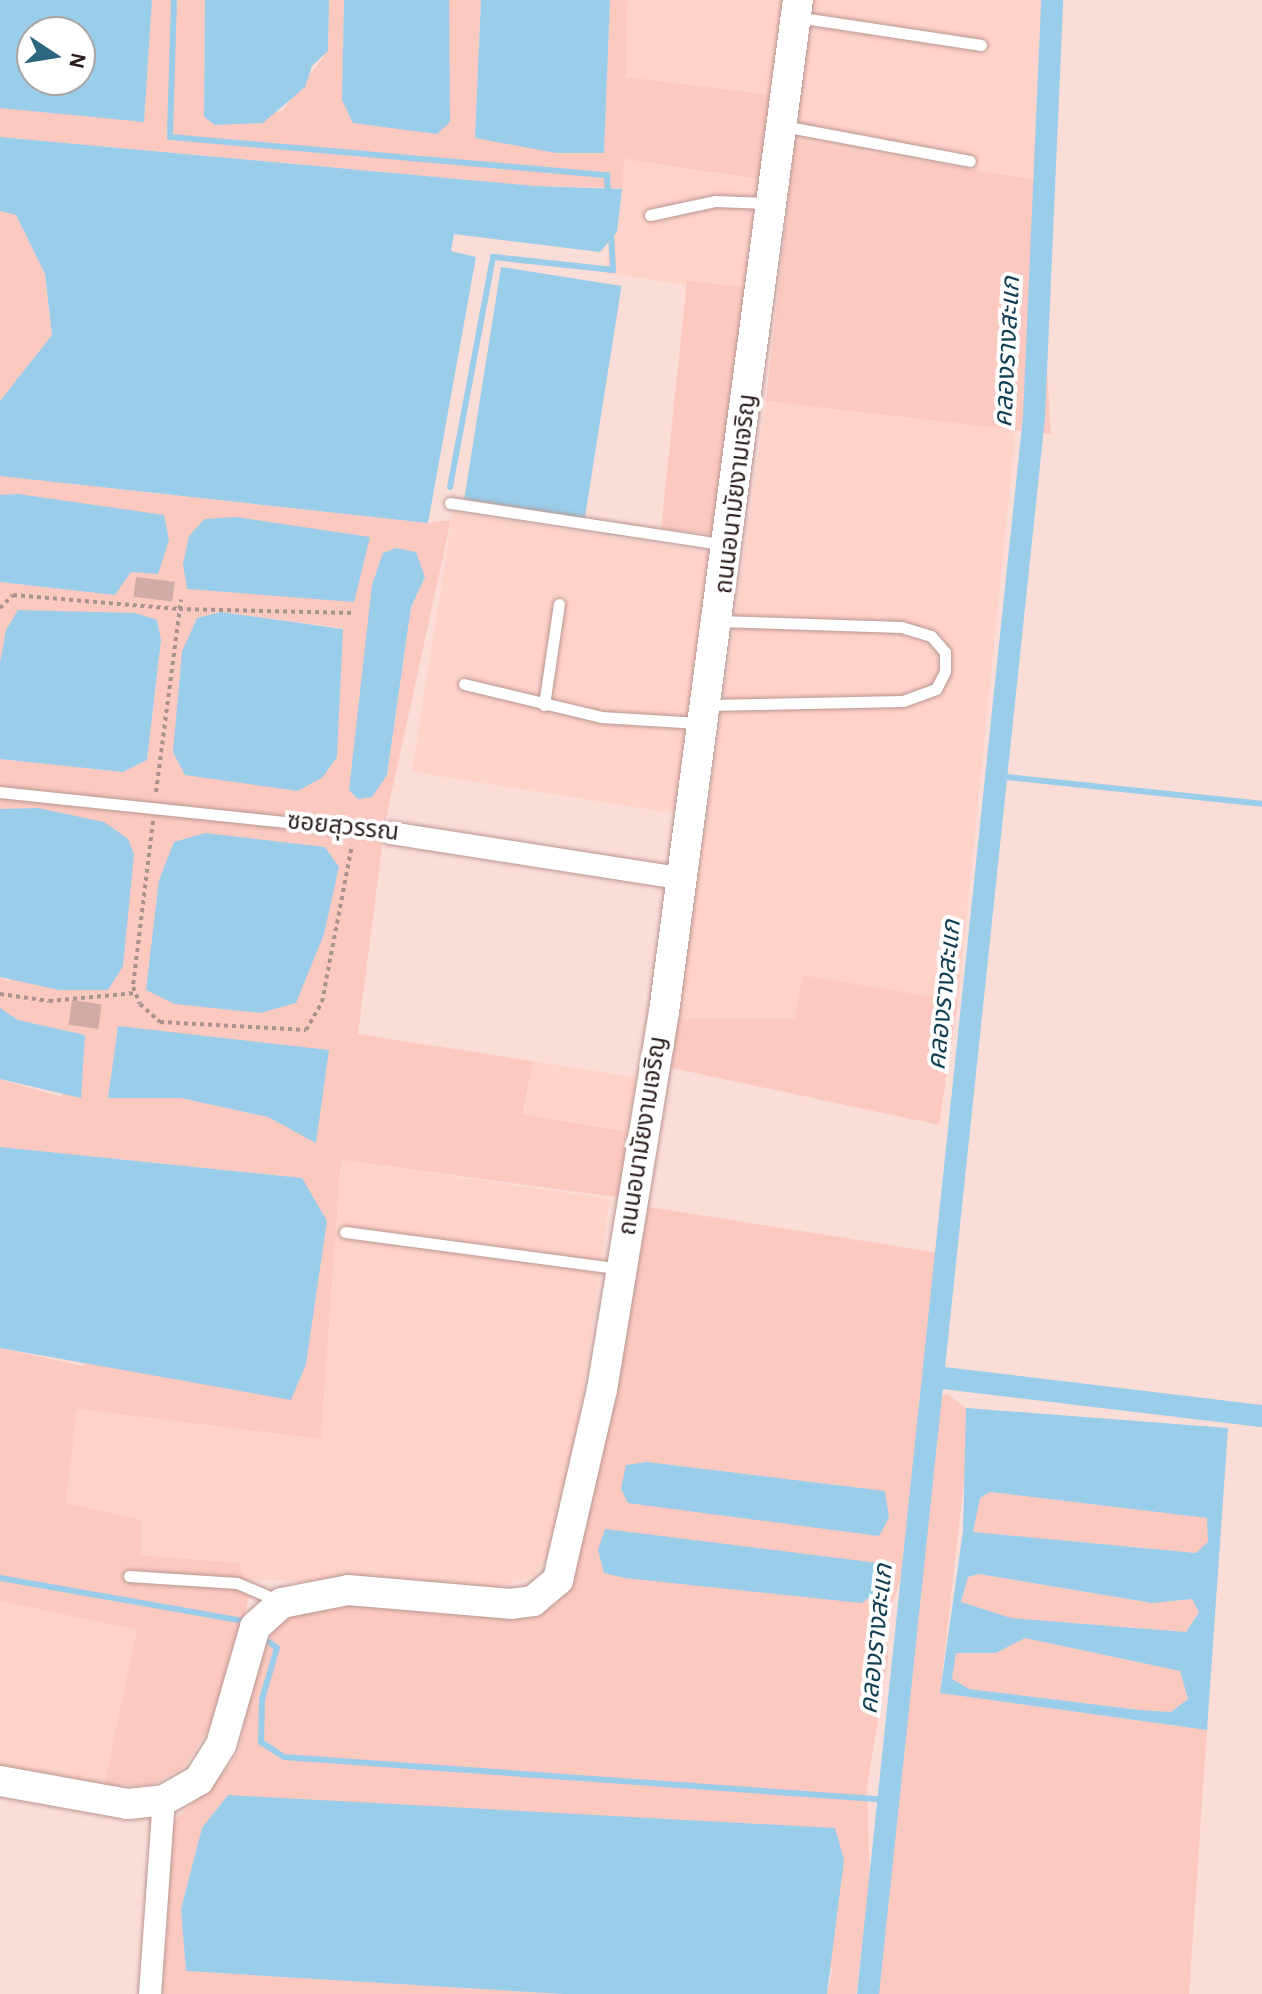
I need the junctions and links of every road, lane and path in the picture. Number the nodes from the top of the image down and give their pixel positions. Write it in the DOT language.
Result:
graph roads {
  1 [pos="797,8"];
  2 [pos="981,45"];
  3 [pos="782,126"];
  4 [pos="970,161"];
  5 [pos="774,203"];
  6 [pos="650,215"];
  7 [pos="450,503"];
  8 [pos="730,545"];
  9 [pos="181,600"];
  10 [pos="559,604"];
  11 [pos="0,608"];
  12 [pos="179,609"];
  13 [pos="353,613"];
  14 [pos="720,621"];
  15 [pos="464,684"];
  16 [pos="544,705"];
  17 [pos="708,714"];
  18 [pos="0,792"];
  19 [pos="154,807"];
  20 [pos="353,829"];
  21 [pos="391,833"];
  22 [pos="684,879"];
  23 [pos="136,993"];
  24 [pos="0,994"];
  25 [pos="345,1232"];
  26 [pos="623,1269"];
  27 [pos="129,1576"];
  28 [pos="282,1603"];
  29 [pos="0,1781"];
  30 [pos="164,1800"];
  31 [pos="150,1994"];
  1 -- 2 [label="lane"];
  1 -- 3 [label="street, ถนนอนามัยงามเจริญ"];
  3 -- 4 [label="lane"];
  3 -- 5 [label="street, ถนนอนามัยงามเจริญ"];
  5 -- 6 [label="lane"];
  5 -- 8 [label="street, ถนนอนามัยงามเจริญ"];
  7 -- 8 [label="lane"];
  8 -- 14 [label="street, ถนนอนามัยงามเจริญ"];
  9 -- 12 [label="path"];
  10 -- 16 [label="lane"];
  11 -- 12 [label="path"];
  12 -- 13 [label="path"];
  12 -- 19 [label="path"];
  14 -- 17 [label="street, ถนนอนามัยงามเจริญ"];
  14 -- 17 [label="lane"];
  15 -- 16 [label="lane"];
  16 -- 17 [label="lane"];
  17 -- 22 [label="street, ถนนอนามัยงามเจริญ"];
  18 -- 19 [label="lane, ซอยสุวรรณ"];
  19 -- 20 [label="lane, ซอยสุวรรณ"];
  19 -- 23 [label="path"];
  20 -- 21 [label="lane, ซอยสุวรรณ"];
  20 -- 23 [label="path"];
  21 -- 22 [label="street, ซอยสุวรรณ"];
  22 -- 26 [label="street, ถนนอนามัยงามเจริญ"];
  23 -- 24 [label="path"];
  25 -- 26 [label="lane"];
  26 -- 28 [label="street, ถนนอนามัยงามเจริญ"];
  27 -- 28 [label="lane"];
  28 -- 30 [label="street"];
  29 -- 30 [label="street"];
  30 -- 31 [label="street"];
}
